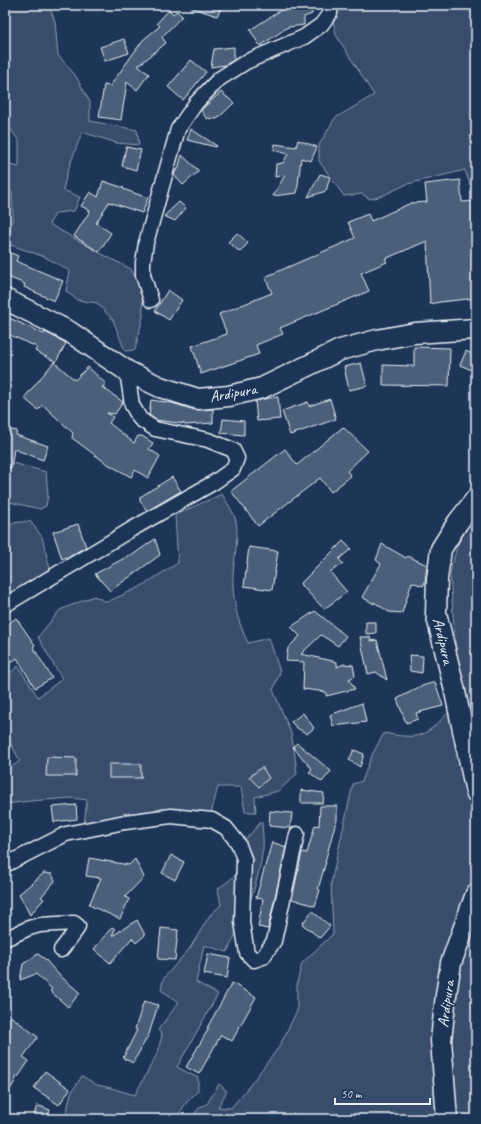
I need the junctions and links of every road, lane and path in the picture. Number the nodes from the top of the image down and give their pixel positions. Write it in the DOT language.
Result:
graph roads {
  1 [pos="331,5"];
  2 [pos="5,300"];
  3 [pos="151,300"];
  4 [pos="476,329"];
  5 [pos="127,371"];
  6 [pos="476,499"];
  7 [pos="5,605"];
  8 [pos="476,792"];
  9 [pos="297,834"];
  10 [pos="5,865"];
  11 [pos="476,894"];
  12 [pos="5,939"];
  13 [pos="61,950"];
  14 [pos="447,1119"];
  1 -- 3 [label="street"];
  2 -- 5 [label="street, Ardipura"];
  4 -- 5 [label="street, Ardipura"];
  5 -- 7 [label="street"];
  6 -- 8 [label="street, Ardipura"];
  9 -- 10 [label="street"];
  11 -- 14 [label="street, Ardipura"];
  12 -- 13 [label="street"];
}
